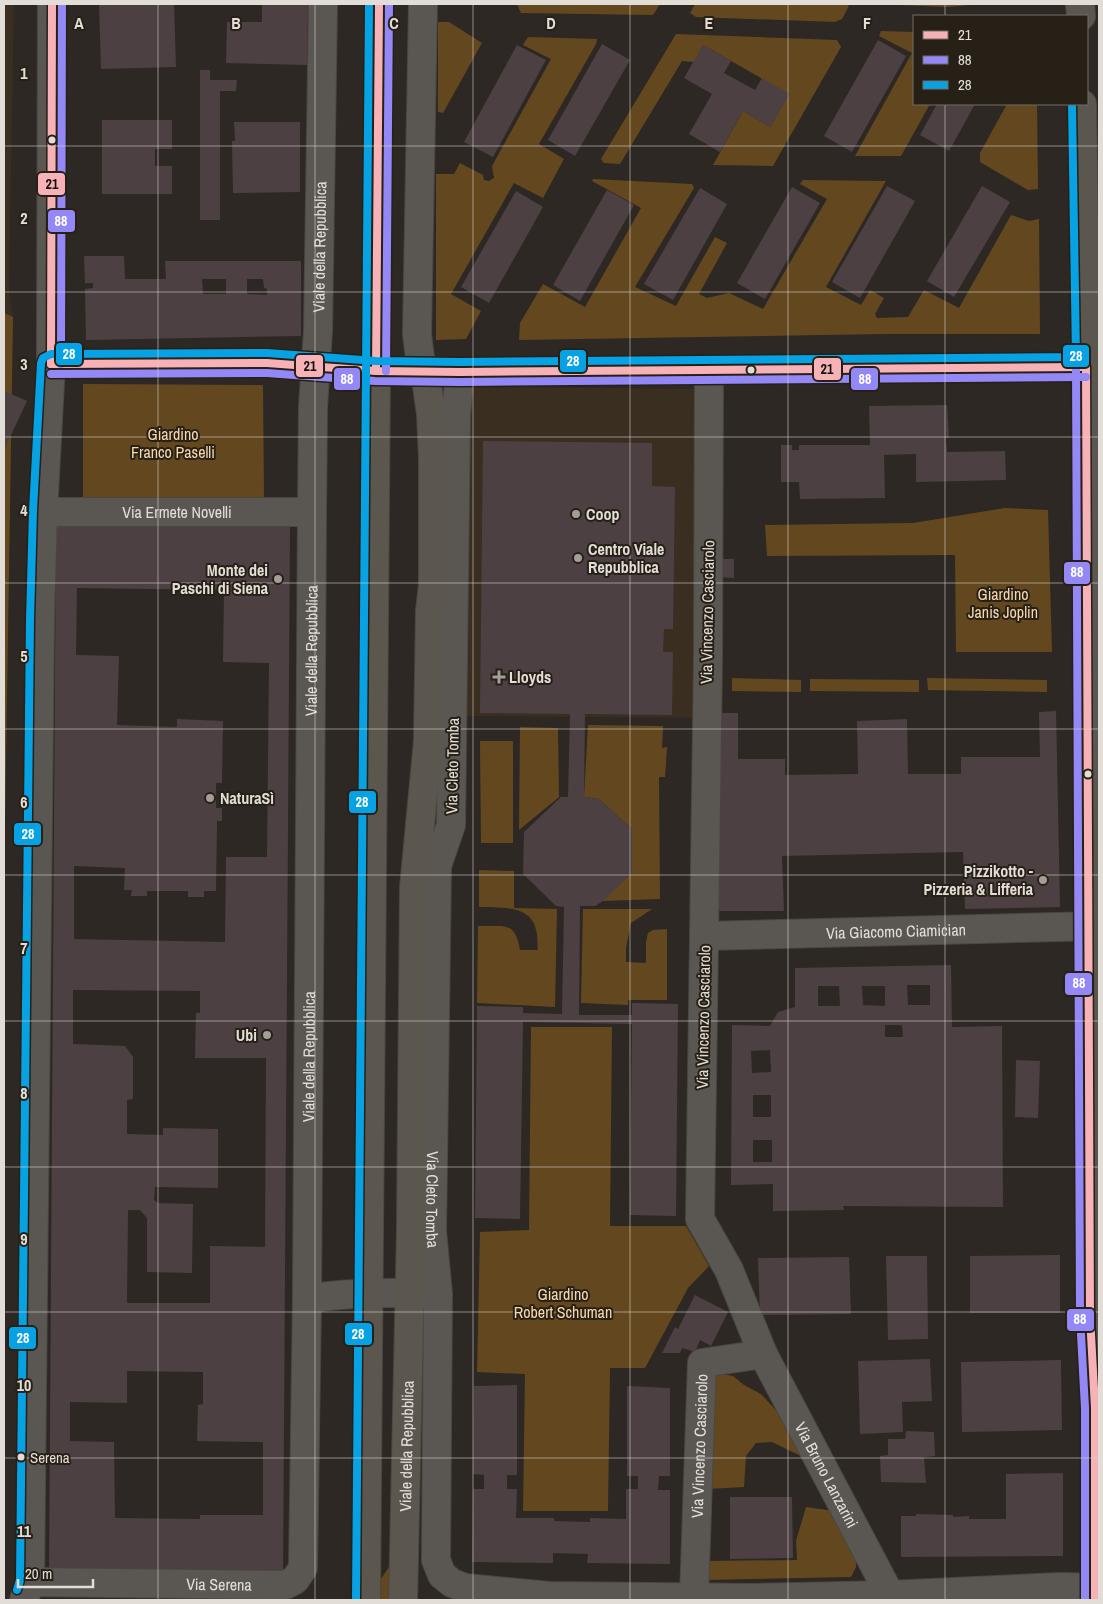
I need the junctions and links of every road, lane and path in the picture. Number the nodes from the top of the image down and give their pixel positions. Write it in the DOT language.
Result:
graph roads {
  1 [pos="52,4"];
  2 [pos="323,4"];
  3 [pos="378,4"];
  4 [pos="422,4"];
  5 [pos="1082,105"];
  6 [pos="51,364"];
  7 [pos="317,366"];
  8 [pos="1093,367"];
  9 [pos="709,370"];
  10 [pos="376,371"];
  11 [pos="426,371"];
  12 [pos="460,372"];
  13 [pos="43,512"];
  14 [pos="312,512"];
  15 [pos="1094,926"];
  16 [pos="704,936"];
  17 [pos="368,1292"];
  18 [pos="410,1293"];
  19 [pos="438,1294"];
  20 [pos="307,1299"];
  21 [pos="763,1354"];
  22 [pos="304,1562"];
  23 [pos="1096,1592"];
  24 [pos="890,1595"];
  25 [pos="24,1596"];
  26 [pos="694,1598"];
  27 [pos="366,1600"];
  28 [pos="403,1600"];
  1 -- 6 [label="street"];
  2 -- 7 [label="street, Viale della Repubblica"];
  3 -- 10 [label="main road"];
  4 -- 11 [label="street, Viale della Repubblica"];
  5 -- 8 [label="main road"];
  6 -- 7 [label="street"];
  6 -- 13 [label="street"];
  7 -- 10 [label="street"];
  7 -- 14 [label="street, Viale della Repubblica"];
  8 -- 9 [label="main road"];
  8 -- 15 [label="street"];
  9 -- 12 [label="main road"];
  9 -- 16 [label="street, Via Vincenzo Casciarolo"];
  10 -- 11 [label="main road"];
  10 -- 17 [label="main road"];
  11 -- 12 [label="main road"];
  11 -- 18 [label="main road, Viale della Repubblica"];
  12 -- 19 [label="street, Via Cleto Tomba"];
  13 -- 14 [label="street, Via Ermete Novelli"];
  13 -- 25 [label="street"];
  14 -- 20 [label="street, Viale della Repubblica"];
  15 -- 16 [label="street, Via Giacomo Ciamician"];
  15 -- 23 [label="street"];
  16 -- 21 [label="street, Via Vincenzo Casciarolo"];
  17 -- 18 [label="street"];
  17 -- 20 [label="street"];
  17 -- 27 [label="main road"];
  18 -- 19 [label="street"];
  18 -- 28 [label="main road, Viale della Repubblica"];
  19 -- 26 [label="street, Via Cleto Tomba"];
  20 -- 22 [label="street, Viale della Repubblica"];
  21 -- 24 [label="street, Via Bruno Lanzarini"];
  21 -- 26 [label="street, Via Vincenzo Casciarolo"];
  22 -- 25 [label="street, Via Serena"];
  23 -- 24 [label="street, Via Cleto Tomba"];
  24 -- 26 [label="street, Via Cleto Tomba"];
}
